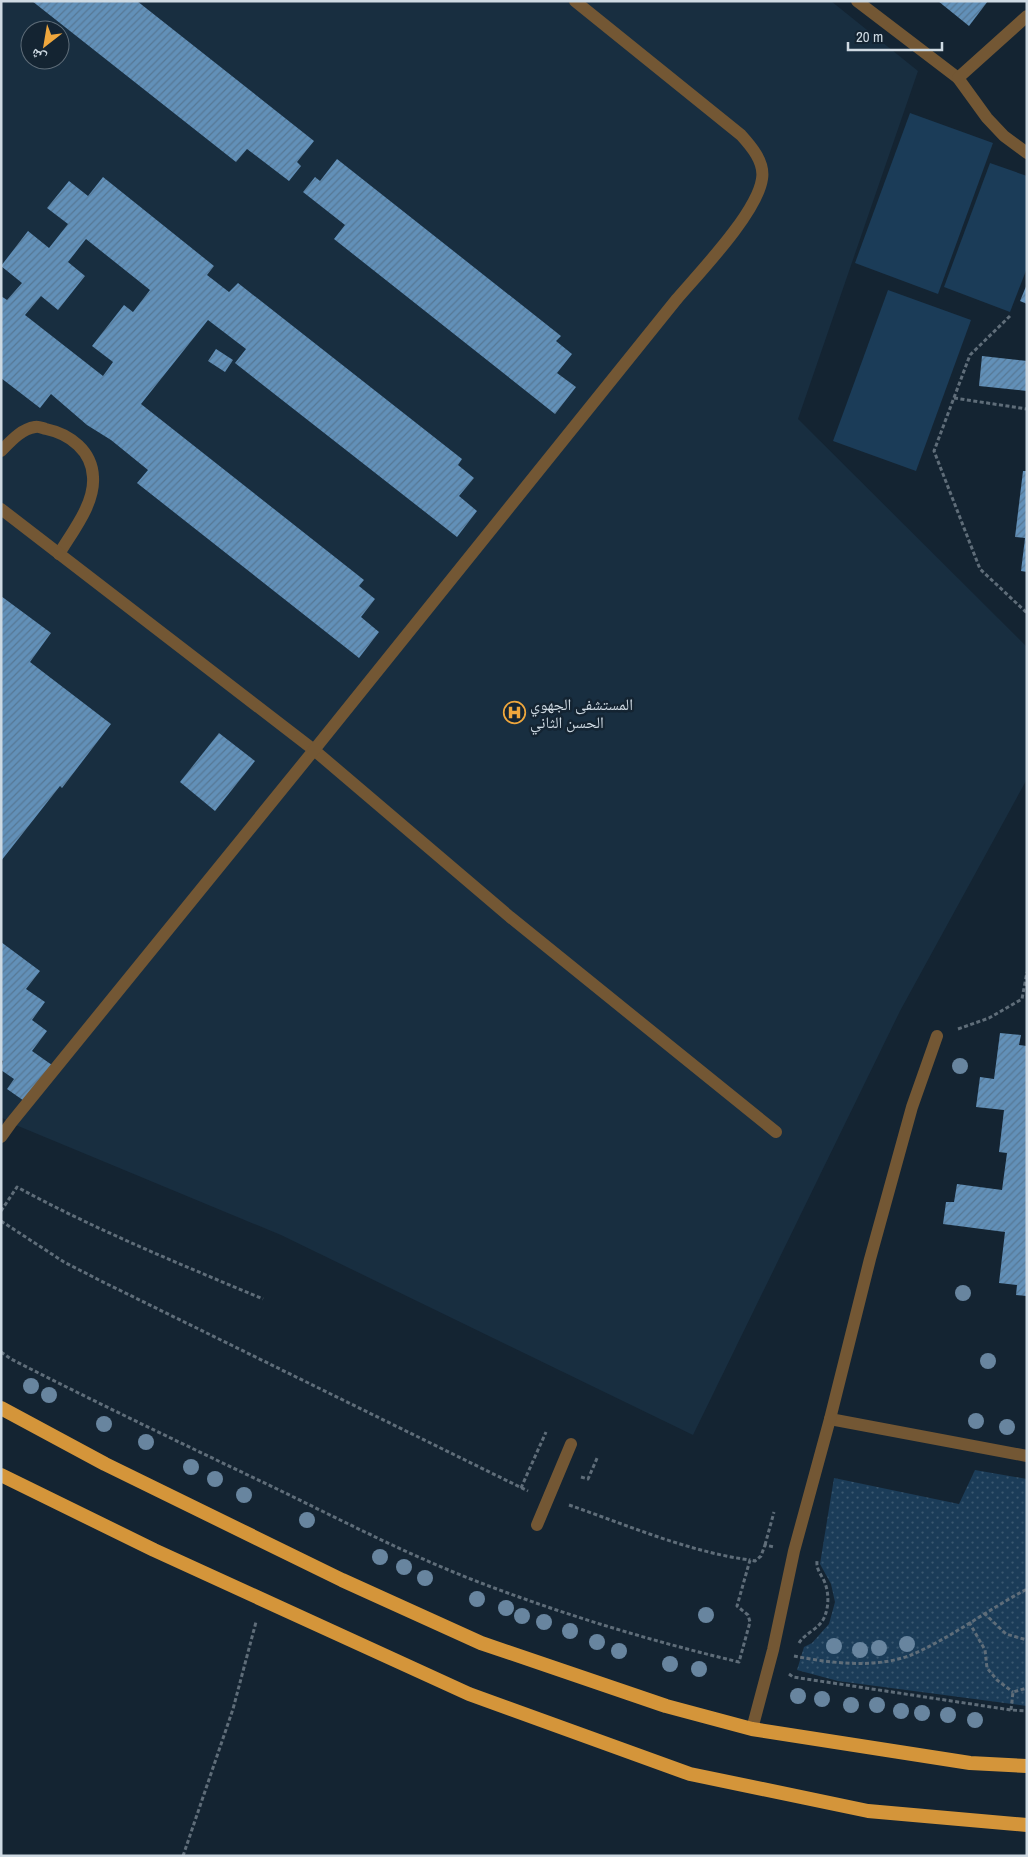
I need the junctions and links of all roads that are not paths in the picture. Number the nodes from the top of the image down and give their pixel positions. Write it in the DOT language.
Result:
graph roads {
  1 [pos="575,1"];
  2 [pos="857,1"];
  3 [pos="1027,16"];
  4 [pos="958,78"];
  5 [pos="1027,153"];
  6 [pos="1,452"];
  7 [pos="1,509"];
  8 [pos="59,554"];
  9 [pos="314,750"];
  10 [pos="937,1036"];
  11 [pos="776,1132"];
  12 [pos="1,1137"];
  13 [pos="1,1408"];
  14 [pos="830,1419"];
  15 [pos="571,1444"];
  16 [pos="1027,1456"];
  17 [pos="1,1475"];
  18 [pos="537,1524"];
  19 [pos="752,1729"];
  20 [pos="1027,1766"];
  21 [pos="1027,1825"];
  1 -- 9 [label="street"];
  2 -- 4 [label="street"];
  3 -- 4 [label="street"];
  4 -- 5 [label="street"];
  6 -- 8 [label="street"];
  7 -- 8 [label="street"];
  8 -- 9 [label="street"];
  9 -- 11 [label="street"];
  9 -- 12 [label="street"];
  10 -- 14 [label="street"];
  13 -- 19 [label="highway"];
  14 -- 16 [label="street"];
  14 -- 19 [label="street"];
  15 -- 18 [label="street"];
  17 -- 21 [label="highway"];
  19 -- 20 [label="highway"];
}
